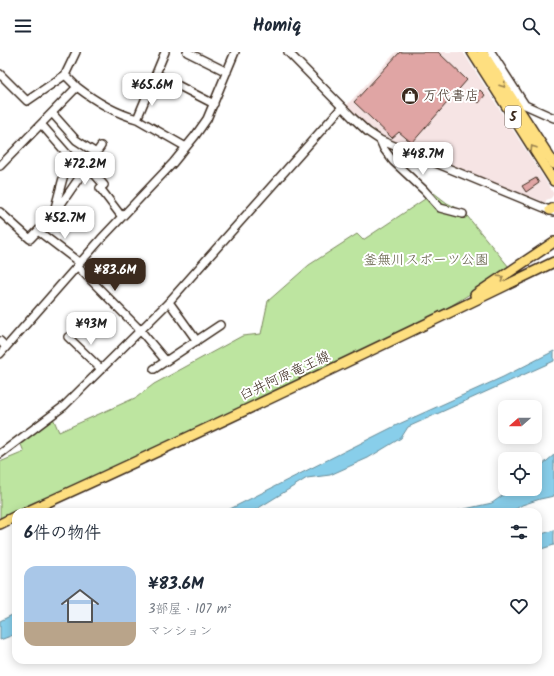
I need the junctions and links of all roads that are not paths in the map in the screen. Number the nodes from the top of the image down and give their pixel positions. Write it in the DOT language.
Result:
graph roads {
  1 [pos="76,52"];
  2 [pos="165,52"];
  3 [pos="187,52"];
  4 [pos="235,52"];
  5 [pos="288,52"];
  6 [pos="472,52"];
  7 [pos="482,52"];
  8 [pos="491,52"];
  9 [pos="227,72"];
  10 [pos="0,74"];
  11 [pos="156,74"];
  12 [pos="65,75"];
  13 [pos="78,87"];
  14 [pos="214,104"];
  15 [pos="342,107"];
  16 [pos="52,113"];
  17 [pos="554,118"];
  18 [pos="137,119"];
  19 [pos="41,124"];
  20 [pos="380,140"];
  21 [pos="101,146"];
  22 [pos="186,147"];
  23 [pos="96,153"];
  24 [pos="554,164"];
  25 [pos="0,166"];
  26 [pos="87,166"];
  27 [pos="554,181"];
  28 [pos="553,210"];
  29 [pos="0,212"];
  30 [pos="463,214"];
  31 [pos="53,215"];
  32 [pos="122,217"];
  33 [pos="38,231"];
  34 [pos="554,242"];
  35 [pos="554,262"];
  36 [pos="78,265"];
  37 [pos="169,302"];
  38 [pos="458,308"];
  39 [pos="220,325"];
  40 [pos="140,330"];
  41 [pos="68,337"];
  42 [pos="197,340"];
  43 [pos="0,341"];
  44 [pos="6,347"];
  45 [pos="0,354"];
  46 [pos="166,361"];
  47 [pos="101,369"];
  48 [pos="154,369"];
  49 [pos="0,454"];
  50 [pos="35,508"];
  51 [pos="12,518"];
  52 [pos="0,524"];
  1 -- 12 [label="street"];
  2 -- 11 [label="street"];
  3 -- 9 [label="street"];
  4 -- 9 [label="street"];
  5 -- 15 [label="street"];
  27 -- 6 [label="main road, 5, one-way"];
  7 -- 24 [label="main road, 5, one-way"];
  8 -- 17 [label="street"];
  9 -- 14 [label="street"];
  10 -- 12 [label="street"];
  11 -- 14 [label="street"];
  11 -- 18 [label="street"];
  12 -- 13 [label="street"];
  13 -- 16 [label="street"];
  13 -- 18 [label="street"];
  14 -- 22 [label="street"];
  15 -- 20 [label="street"];
  15 -- 37 [label="street"];
  16 -- 19 [label="street"];
  16 -- 23 [label="street"];
  18 -- 22 [label="street"];
  19 -- 25 [label="street"];
  19 -- 31 [label="street"];
  20 -- 28 [label="street"];
  20 -- 30 [label="street"];
  21 -- 23 [label="street"];
  22 -- 32 [label="street"];
  23 -- 26 [label="street"];
  26 -- 31 [label="street"];
  26 -- 32 [label="street"];
  29 -- 33 [label="street"];
  31 -- 33 [label="street"];
  32 -- 36 [label="street"];
  33 -- 36 [label="street"];
  38 -- 34 [label="main road, one-way"];
  35 -- 38 [label="main road, 臼井阿原竜王線"];
  36 -- 40 [label="street"];
  36 -- 44 [label="street"];
  37 -- 40 [label="street"];
  37 -- 42 [label="street"];
  38 -- 50 [label="main road, 臼井阿原竜王線"];
  39 -- 42 [label="street"];
  40 -- 46 [label="street"];
  40 -- 47 [label="street"];
  41 -- 47 [label="street"];
  42 -- 46 [label="street"];
  43 -- 44 [label="street"];
  44 -- 45 [label="street"];
  46 -- 48 [label="street"];
  47 -- 49 [label="street"];
  51 -- 52 [label="main road"];
}
